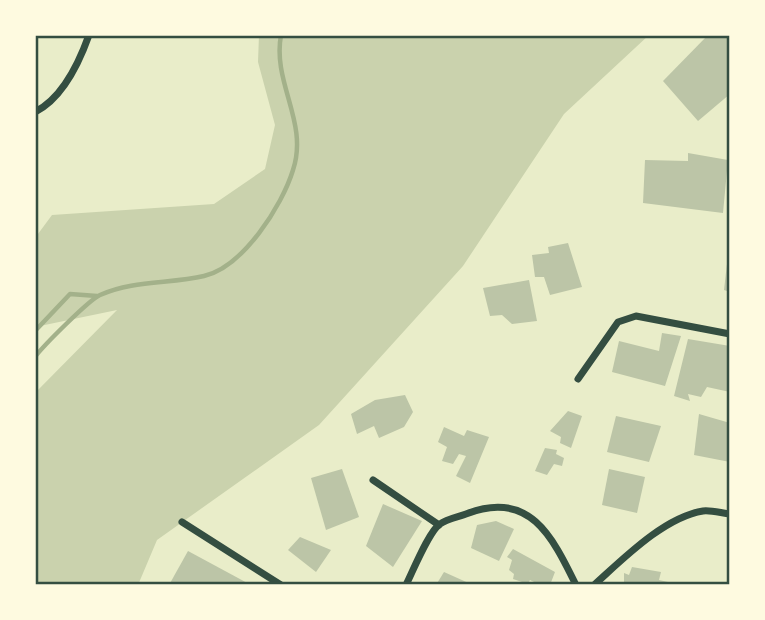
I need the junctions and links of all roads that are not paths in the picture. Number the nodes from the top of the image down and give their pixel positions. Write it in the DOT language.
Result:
graph roads {
  1 [pos="89,35"];
  2 [pos="35,112"];
  3 [pos="730,334"];
  4 [pos="578,379"];
  5 [pos="373,480"];
  6 [pos="730,514"];
  7 [pos="182,523"];
  8 [pos="439,524"];
  9 [pos="281,585"];
  10 [pos="406,585"];
  11 [pos="576,585"];
  12 [pos="594,585"];
  1 -- 2 [label="street"];
  3 -- 4 [label="street"];
  5 -- 8 [label="street"];
  6 -- 12 [label="street"];
  7 -- 9 [label="street"];
  8 -- 10 [label="street"];
  8 -- 11 [label="street"];
}
